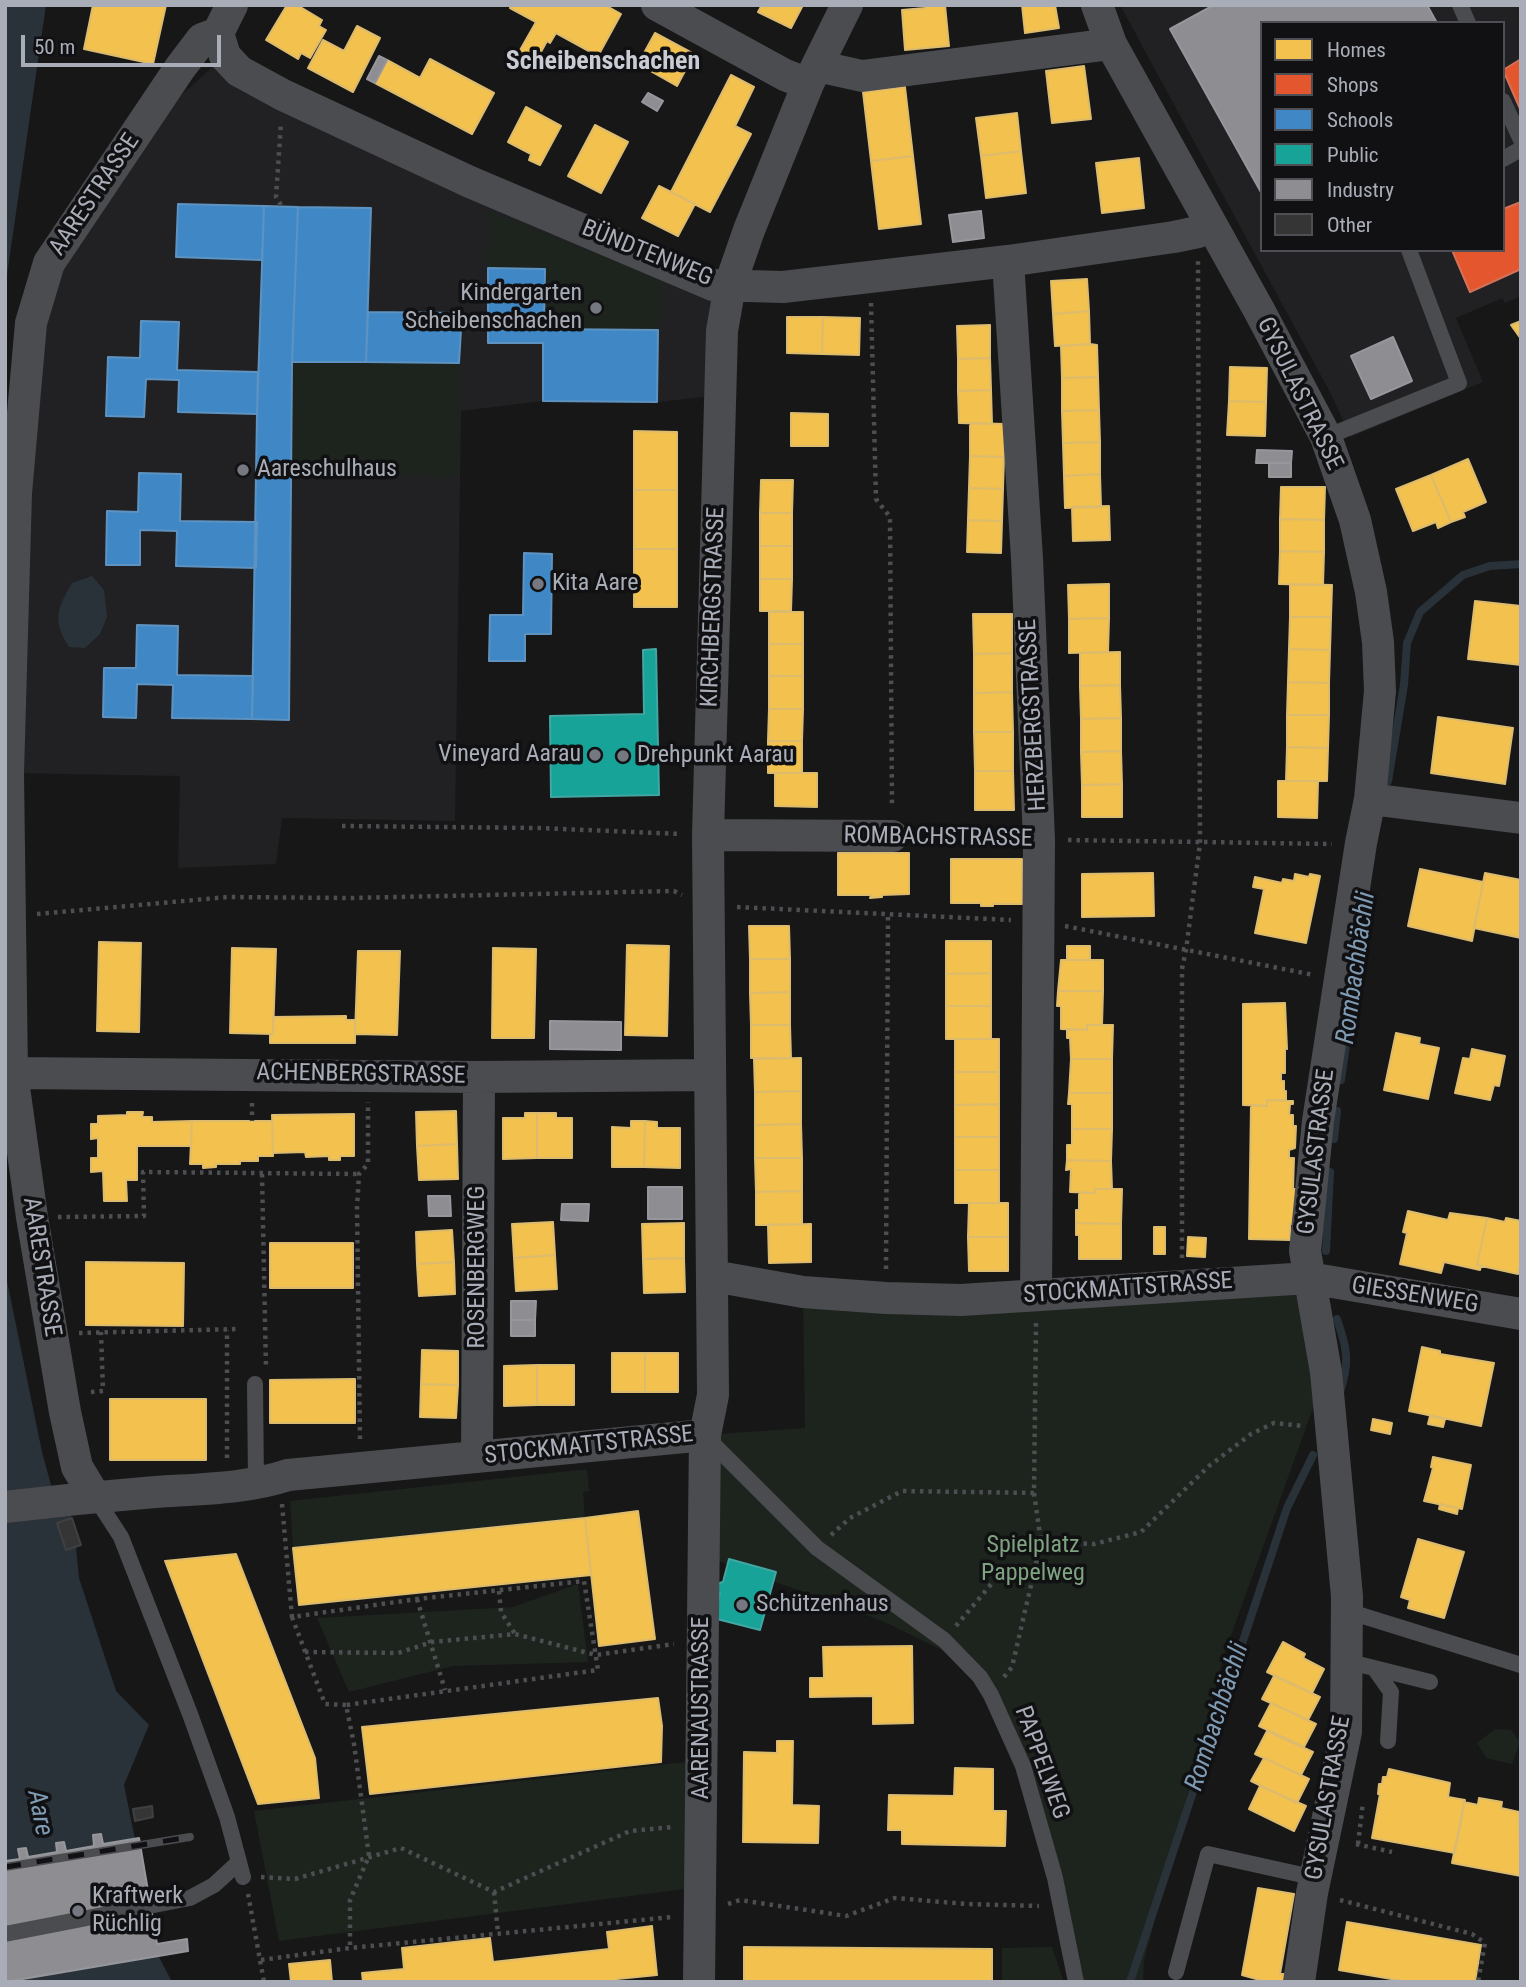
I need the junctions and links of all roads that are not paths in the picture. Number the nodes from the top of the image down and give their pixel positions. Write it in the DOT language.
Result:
graph roads {
  1 [pos="657,5"];
  2 [pos="847,5"];
  3 [pos="1097,5"];
  4 [pos="1460,5"];
  5 [pos="225,19"];
  6 [pos="1467,21"];
  7 [pos="1111,44"];
  8 [pos="813,75"];
  9 [pos="1505,105"];
  10 [pos="1521,139"];
  11 [pos="1521,149"];
  12 [pos="1505,158"];
  13 [pos="1204,227"];
  14 [pos="1410,252"];
  15 [pos="1008,261"];
  16 [pos="730,285"];
  17 [pos="1326,437"];
  18 [pos="1370,799"];
  19 [pos="1521,818"];
  20 [pos="708,835"];
  21 [pos="892,836"];
  22 [pos="12,1073"];
  23 [pos="709,1075"];
  24 [pos="479,1077"];
  25 [pos="713,1276"];
  26 [pos="1310,1278"];
  27 [pos="1036,1295"];
  28 [pos="1521,1314"];
  29 [pos="260,1379"];
  30 [pos="705,1435"];
  31 [pos="477,1457"];
  32 [pos="242,1485"];
  33 [pos="82,1498"];
  34 [pos="5,1507"];
  35 [pos="1347,1611"];
  36 [pos="1360,1665"];
  37 [pos="1521,1665"];
  38 [pos="1430,1682"];
  39 [pos="1388,1741"];
  40 [pos="1314,1886"];
  41 [pos="5,1934"];
  42 [pos="1176,1972"];
  43 [pos="699,1982"];
  44 [pos="1076,1982"];
  45 [pos="1299,1982"];
  1 -- 8 [label="street"];
  2 -- 8 [label="street, KIRCHBERGSTRASSE"];
  3 -- 7 [label="street, GYSULASTRASSE"];
  4 -- 6 [label="lane"];
  5 -- 16 [label="street, BÜNDTENWEG"];
  5 -- 22 [label="street, AARESTRASSE"];
  7 -- 8 [label="street"];
  7 -- 13 [label="street, GYSULASTRASSE"];
  8 -- 16 [label="street, KIRCHBERGSTRASSE"];
  9 -- 10 [label="lane"];
  11 -- 12 [label="lane"];
  13 -- 15 [label="street, BÜNDTENWEG"];
  13 -- 17 [label="street, GYSULASTRASSE"];
  14 -- 17 [label="lane"];
  15 -- 16 [label="street, BÜNDTENWEG"];
  15 -- 27 [label="street, HERZBERGSTRASSE"];
  16 -- 20 [label="street, KIRCHBERGSTRASSE"];
  17 -- 18 [label="street, GYSULASTRASSE"];
  18 -- 19 [label="street"];
  18 -- 26 [label="street, GYSULASTRASSE"];
  20 -- 21 [label="street, ROMBACHSTRASSE"];
  20 -- 23 [label="street, KIRCHBERGSTRASSE"];
  22 -- 24 [label="street, ACHENBERGSTRASSE"];
  22 -- 33 [label="street, AARESTRASSE"];
  23 -- 24 [label="street, ACHENBERGSTRASSE"];
  23 -- 25 [label="street, KIRCHBERGSTRASSE"];
  24 -- 31 [label="street, ROSENBERGWEG"];
  25 -- 27 [label="street, STOCKMATTSTRASSE"];
  25 -- 30 [label="street, STOCKMATTSTRASSE"];
  26 -- 27 [label="street, STOCKMATTSTRASSE"];
  26 -- 28 [label="street, GIESSENWEG"];
  26 -- 35 [label="street, GYSULASTRASSE"];
  29 -- 32 [label="lane"];
  30 -- 31 [label="street, STOCKMATTSTRASSE"];
  30 -- 43 [label="street, AARENAUSTRASSE"];
  30 -- 44 [label="lane, PAPPELWEG"];
  31 -- 32 [label="street, STOCKMATTSTRASSE"];
  32 -- 33 [label="street, STOCKMATTSTRASSE"];
  33 -- 34 [label="street, STOCKMATTSTRASSE"];
  33 -- 41 [label="lane"];
  35 -- 36 [label="street, GYSULASTRASSE"];
  35 -- 37 [label="lane"];
  36 -- 38 [label="lane"];
  36 -- 39 [label="lane"];
  36 -- 40 [label="street, GYSULASTRASSE"];
  40 -- 42 [label="lane"];
  40 -- 45 [label="street, GYSULASTRASSE"];
}
